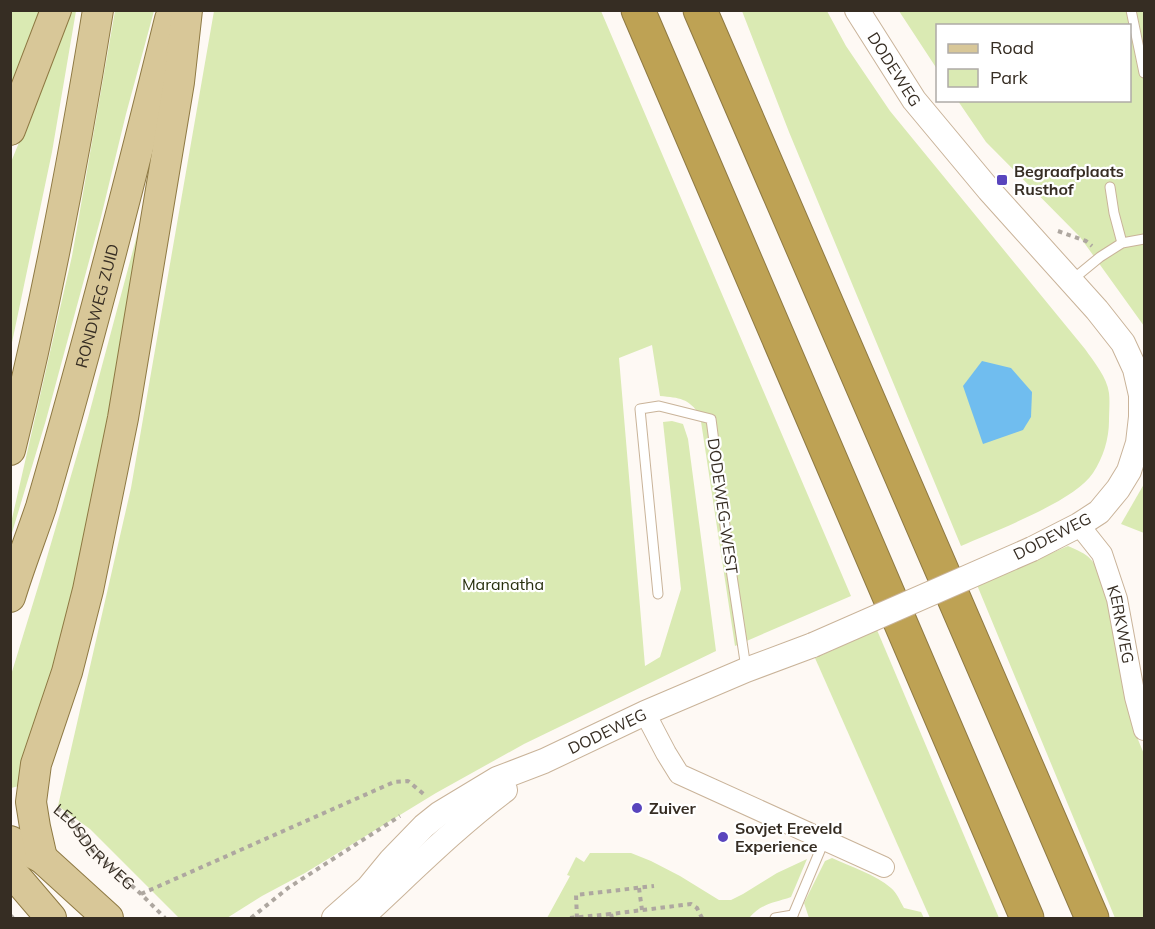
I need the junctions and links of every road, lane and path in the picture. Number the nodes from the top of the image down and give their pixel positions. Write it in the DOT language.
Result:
graph roads {
  1 [pos="56,10"];
  2 [pos="98,10"];
  3 [pos="172,10"];
  4 [pos="187,10"];
  5 [pos="638,10"];
  6 [pos="700,10"];
  7 [pos="857,10"];
  8 [pos="1131,10"];
  9 [pos="1144,73"];
  10 [pos="10,130"];
  11 [pos="1110,187"];
  12 [pos="1144,239"];
  13 [pos="1122,243"];
  14 [pos="1070,282"];
  15 [pos="10,450"];
  16 [pos="1079,525"];
  17 [pos="658,594"];
  18 [pos="10,597"];
  19 [pos="746,670"];
  20 [pos="645,713"];
  21 [pos="1144,730"];
  22 [pos="544,761"];
  23 [pos="428,798"];
  24 [pos="31,802"];
  25 [pos="408,810"];
  26 [pos="10,841"];
  27 [pos="824,841"];
  28 [pos="42,858"];
  29 [pos="884,867"];
  30 [pos="10,870"];
  31 [pos="654,886"];
  32 [pos="10,888"];
  33 [pos="639,888"];
  34 [pos="141,894"];
  35 [pos="642,910"];
  36 [pos="611,916"];
  37 [pos="50,917"];
  38 [pos="794,917"];
  39 [pos="108,918"];
  40 [pos="165,918"];
  41 [pos="251,918"];
  42 [pos="334,918"];
  43 [pos="362,918"];
  44 [pos="570,918"];
  45 [pos="577,918"];
  46 [pos="702,918"];
  47 [pos="775,918"];
  48 [pos="1027,918"];
  49 [pos="1092,918"];
  1 -- 10 [label="main road"];
  2 -- 15 [label="main road"];
  3 -- 18 [label="main road, RONDWEG ZUID"];
  4 -- 24 [label="main road"];
  5 -- 48 [label="highway"];
  6 -- 49 [label="highway"];
  7 -- 14 [label="street, DODEWEG"];
  8 -- 9 [label="lane"];
  11 -- 13 [label="lane"];
  12 -- 13 [label="lane"];
  13 -- 14 [label="lane"];
  14 -- 16 [label="street, DODEWEG"];
  16 -- 19 [label="street, DODEWEG, bridge"];
  16 -- 21 [label="street, KERKWEG"];
  17 -- 19 [label="lane, DODEWEG-WEST"];
  19 -- 20 [label="street, DODEWEG"];
  20 -- 22 [label="street, DODEWEG"];
  20 -- 27 [label="street"];
  22 -- 42 [label="street, DODEWEG"];
  22 -- 43 [label="street, DODEWEG"];
  23 -- 34 [label="path"];
  24 -- 28 [label="main road"];
  24 -- 34 [label="path, LEUSDERWEG"];
  25 -- 41 [label="path"];
  26 -- 28 [label="main road"];
  27 -- 29 [label="street"];
  27 -- 38 [label="lane"];
  28 -- 39 [label="main road"];
  30 -- 37 [label="main road"];
  31 -- 33 [label="path"];
  32 -- 37 [label="main road"];
  33 -- 35 [label="path"];
  33 -- 45 [label="path"];
  34 -- 40 [label="path, LEUSDERWEG"];
  35 -- 36 [label="path"];
  35 -- 46 [label="path"];
  36 -- 45 [label="path"];
  38 -- 47 [label="lane"];
  44 -- 45 [label="path"];
}
